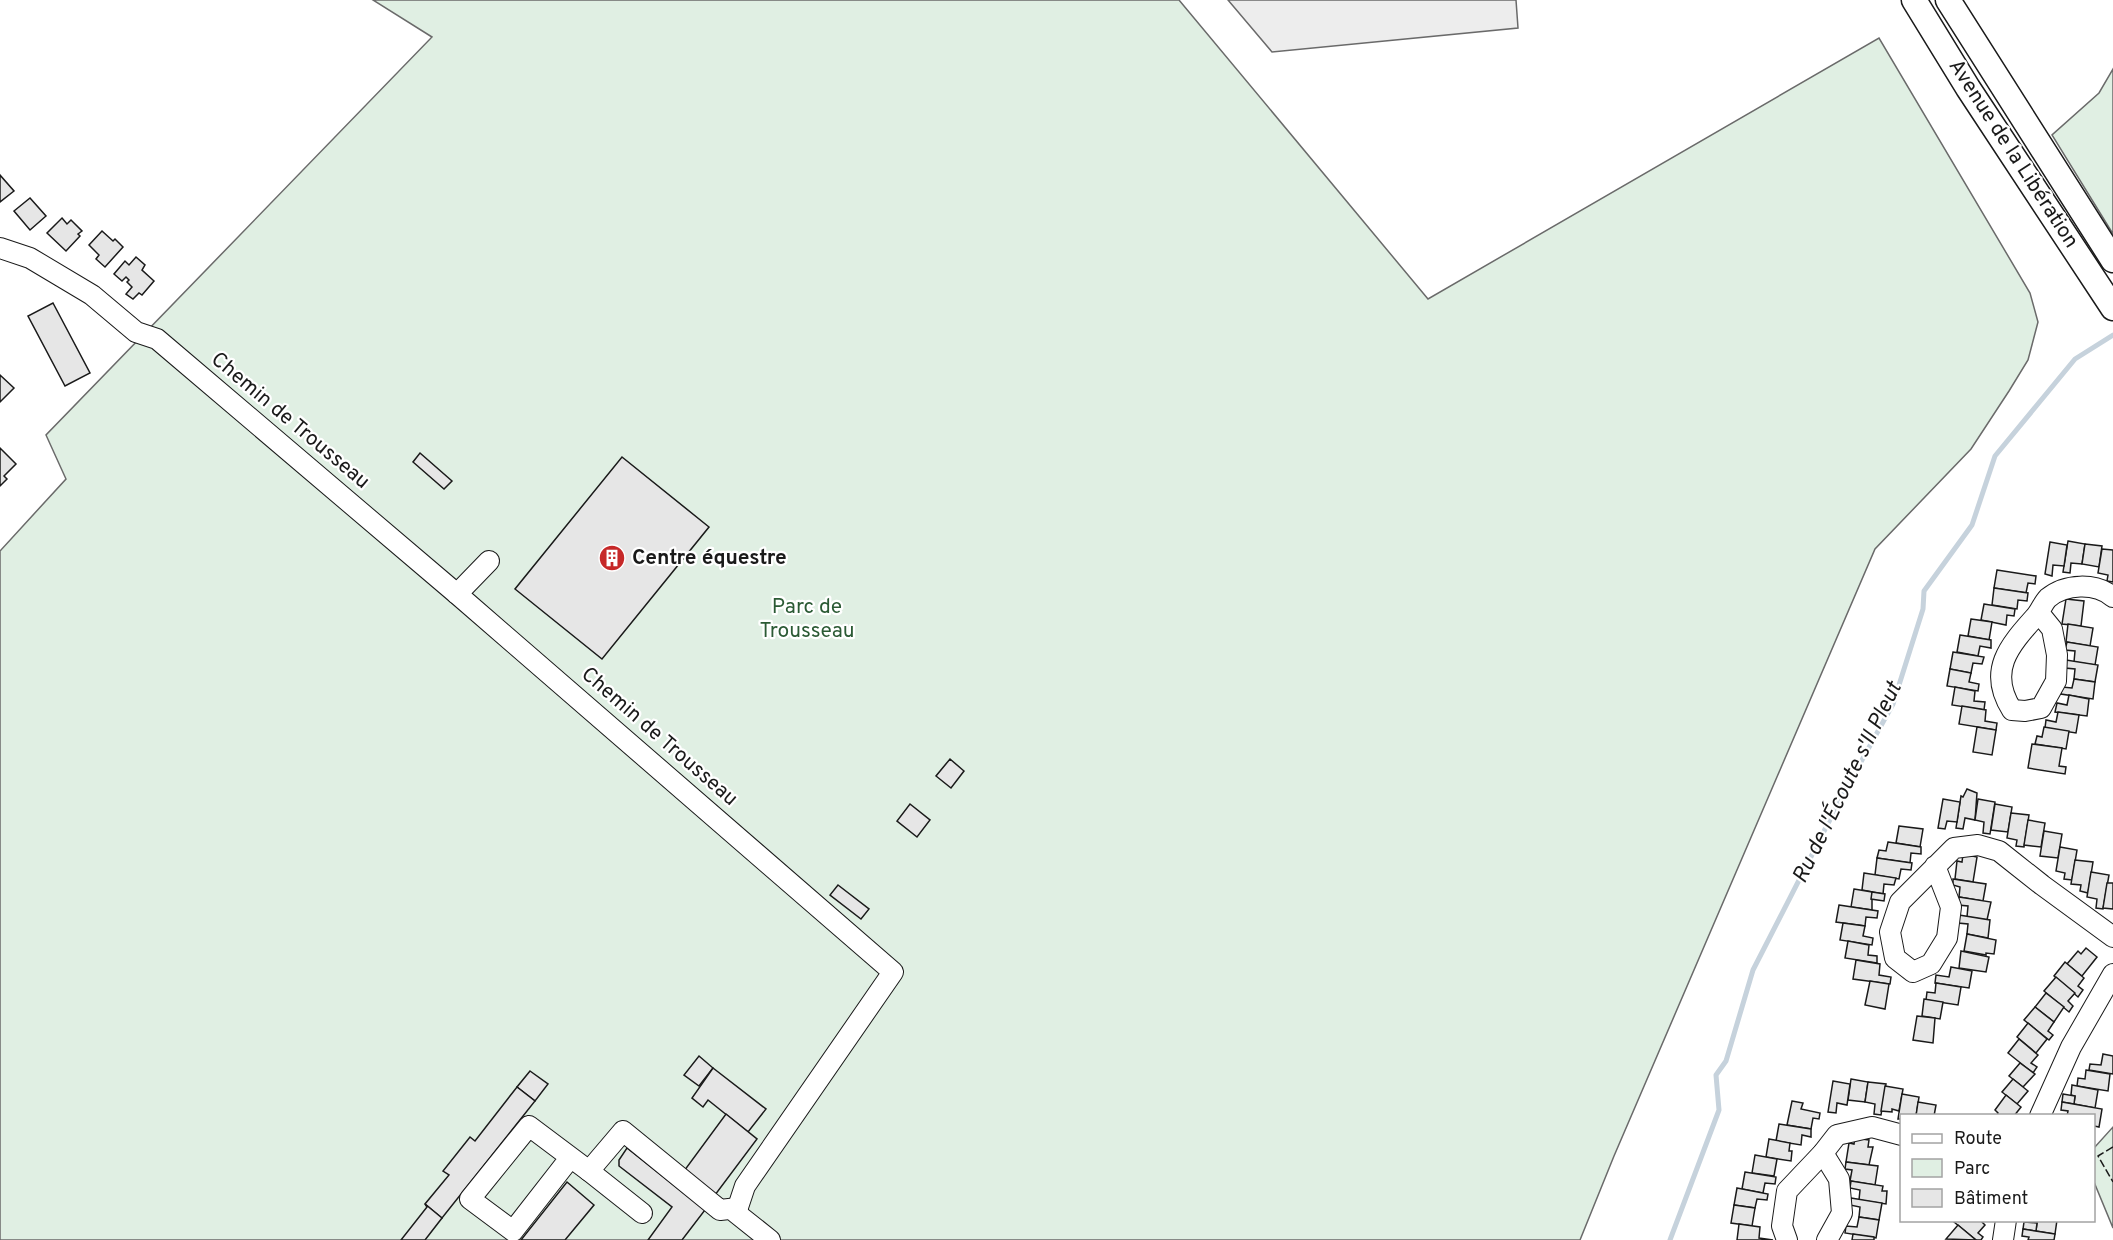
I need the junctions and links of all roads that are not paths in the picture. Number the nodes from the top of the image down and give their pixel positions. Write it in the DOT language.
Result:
graph roads {
  1 [pos="1914,0"];
  2 [pos="1948,0"];
  3 [pos="0,248"];
  4 [pos="2113,260"];
  5 [pos="2113,308"];
  6 [pos="489,561"];
  7 [pos="458,594"];
  8 [pos="2113,597"];
  9 [pos="2038,614"];
  10 [pos="1935,866"];
  11 [pos="2113,937"];
  12 [pos="2113,974"];
  13 [pos="2041,1114"];
  14 [pos="1900,1134"];
  15 [pos="1823,1153"];
  16 [pos="570,1158"];
  17 [pos="589,1171"];
  18 [pos="738,1208"];
  19 [pos="642,1213"];
  20 [pos="2006,1222"];
  21 [pos="770,1240"];
  22 [pos="1787,1240"];
  23 [pos="1827,1240"];
  24 [pos="2003,1240"];
  1 -- 5 [label="main road, Avenue de la Libération"];
  2 -- 4 [label="main road, Avenue de la Libération"];
  3 -- 7 [label="street, Chemin de Trousseau"];
  6 -- 7 [label="street"];
  7 -- 18 [label="street, Chemin de Trousseau"];
  8 -- 9 [label="street"];
  9 -- 9 [label="street"];
  10 -- 10 [label="street"];
  10 -- 11 [label="street"];
  12 -- 13 [label="street"];
  14 -- 15 [label="street"];
  15 -- 22 [label="street"];
  15 -- 23 [label="street"];
  16 -- 16 [label="street"];
  16 -- 17 [label="street"];
  17 -- 18 [label="street"];
  17 -- 19 [label="street"];
  18 -- 21 [label="street"];
  20 -- 24 [label="street"];
}
